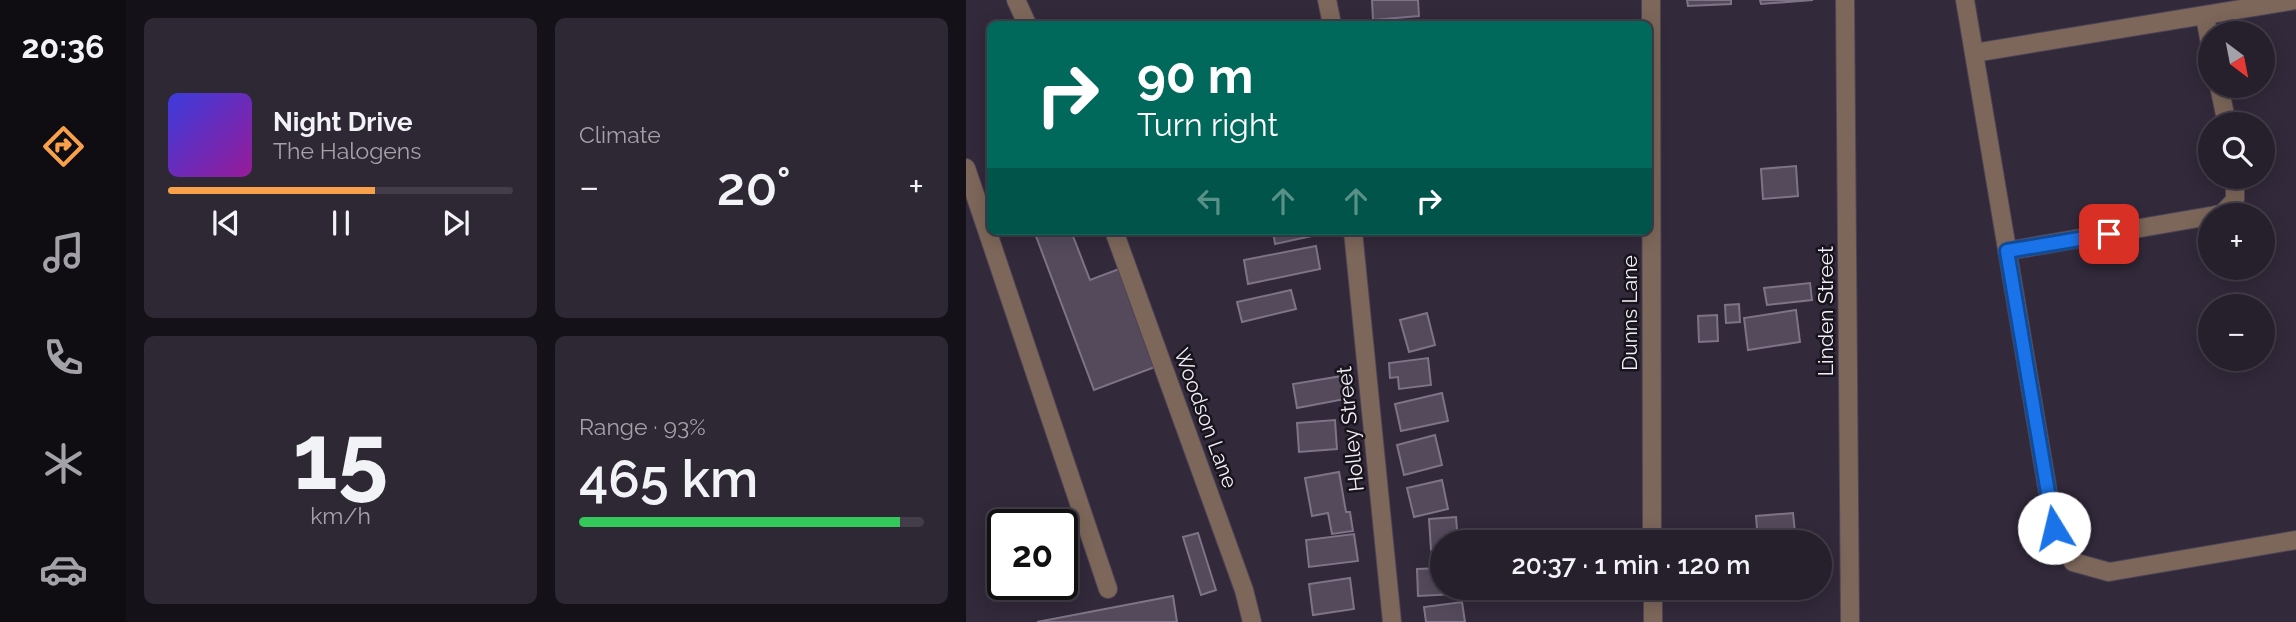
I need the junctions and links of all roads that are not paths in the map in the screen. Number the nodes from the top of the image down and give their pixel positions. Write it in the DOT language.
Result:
graph roads {
  1 [pos="1016,0"];
  2 [pos="1328,0"];
  3 [pos="1651,0"];
  4 [pos="1845,0"];
  5 [pos="1965,0"];
  6 [pos="2296,0"];
  7 [pos="2204,16"];
  8 [pos="1026,21"];
  9 [pos="1332,21"];
  10 [pos="1651,21"];
  11 [pos="2205,21"];
  12 [pos="1974,53"];
  13 [pos="966,168"];
  14 [pos="984,197"];
  15 [pos="2198,218"];
  16 [pos="996,235"];
  17 [pos="1115,235"];
  18 [pos="1353,235"];
  19 [pos="1652,235"];
  20 [pos="2007,251"];
  21 [pos="1653,530"];
  22 [pos="2296,540"];
  23 [pos="1108,589"];
  24 [pos="1653,600"];
  25 [pos="1252,622"];
  26 [pos="1392,622"];
  27 [pos="1653,622"];
  28 [pos="1850,622"];
  1 -- 8 [label="street"];
  2 -- 9 [label="street"];
  3 -- 10 [label="street, Dunns Lane"];
  4 -- 28 [label="street, Linden Street"];
  5 -- 12 [label="street"];
  6 -- 7 [label="street"];
  7 -- 11 [label="street"];
  7 -- 12 [label="street"];
  12 -- 20 [label="street"];
  13 -- 14 [label="street"];
  15 -- 20 [label="street"];
  16 -- 23 [label="street"];
  17 -- 25 [label="street, Woodson Lane"];
  18 -- 26 [label="street, Holley Street"];
  19 -- 21 [label="street, Dunns Lane"];
  20 -- 22 [label="street"];
  24 -- 27 [label="street"];
}
